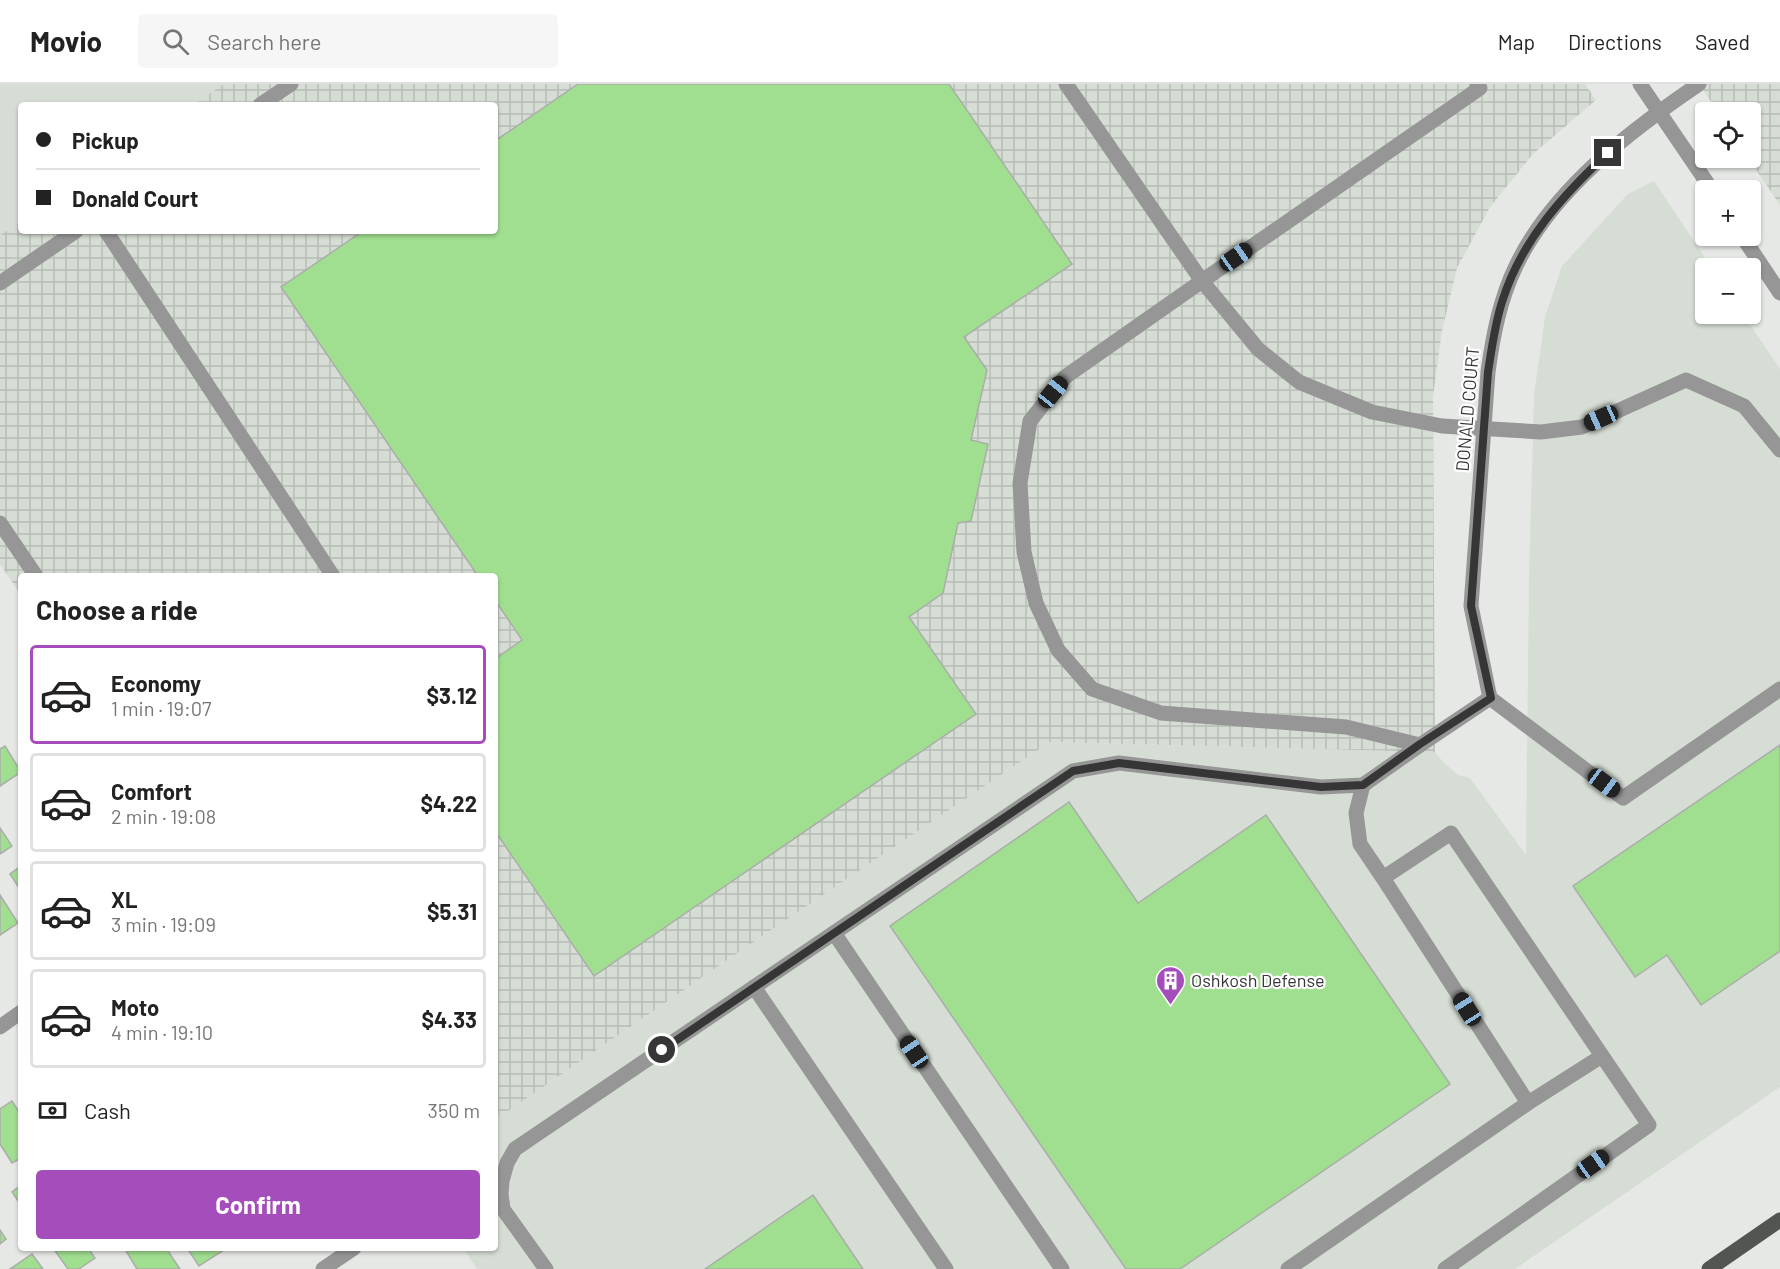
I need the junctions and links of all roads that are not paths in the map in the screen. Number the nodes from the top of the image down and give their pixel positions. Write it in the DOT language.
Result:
graph roads {
  1 [pos="291,84"];
  2 [pos="1066,84"];
  3 [pos="1477,84"];
  4 [pos="1640,84"];
  5 [pos="1699,84"];
  6 [pos="264,102"];
  7 [pos="1659,111"];
  8 [pos="1705,180"];
  9 [pos="72,234"];
  10 [pos="108,234"];
  11 [pos="1749,246"];
  12 [pos="1202,281"];
  13 [pos="0,283"];
  14 [pos="1780,292"];
  15 [pos="1483,429"];
  16 [pos="1780,450"];
  17 [pos="0,522"];
  18 [pos="34,573"];
  19 [pos="331,573"];
  20 [pos="1780,689"];
  21 [pos="1491,698"];
  22 [pos="1420,744"];
  23 [pos="1363,785"];
  24 [pos="1383,878"];
  25 [pos="834,933"];
  26 [pos="754,987"];
  27 [pos="18,1014"];
  28 [pos="0,1027"];
  29 [pos="1602,1056"];
  30 [pos="1528,1103"];
  31 [pos="1780,1220"];
  32 [pos="350,1251"];
  33 [pos="323,1269"];
  34 [pos="546,1269"];
  35 [pos="946,1269"];
  36 [pos="1062,1269"];
  37 [pos="1288,1269"];
  38 [pos="1445,1269"];
  39 [pos="1708,1269"];
  1 -- 6 [label="street"];
  2 -- 12 [label="street"];
  3 -- 12 [label="street"];
  4 -- 7 [label="street"];
  5 -- 7 [label="street, DONALD COURT"];
  7 -- 8 [label="street"];
  7 -- 15 [label="street, DONALD COURT"];
  9 -- 13 [label="street"];
  10 -- 19 [label="street"];
  11 -- 14 [label="street"];
  12 -- 15 [label="street"];
  12 -- 22 [label="street"];
  15 -- 16 [label="street"];
  15 -- 21 [label="street, DONALD COURT"];
  17 -- 18 [label="street"];
  20 -- 21 [label="street"];
  21 -- 22 [label="street"];
  22 -- 23 [label="street"];
  23 -- 24 [label="street"];
  23 -- 25 [label="street"];
  24 -- 29 [label="street"];
  24 -- 30 [label="street"];
  25 -- 26 [label="street"];
  25 -- 36 [label="street"];
  26 -- 34 [label="street"];
  26 -- 35 [label="street"];
  27 -- 28 [label="street"];
  29 -- 30 [label="street"];
  29 -- 38 [label="street"];
  30 -- 37 [label="street"];
  31 -- 39 [label="main road"];
  32 -- 33 [label="street"];
}
